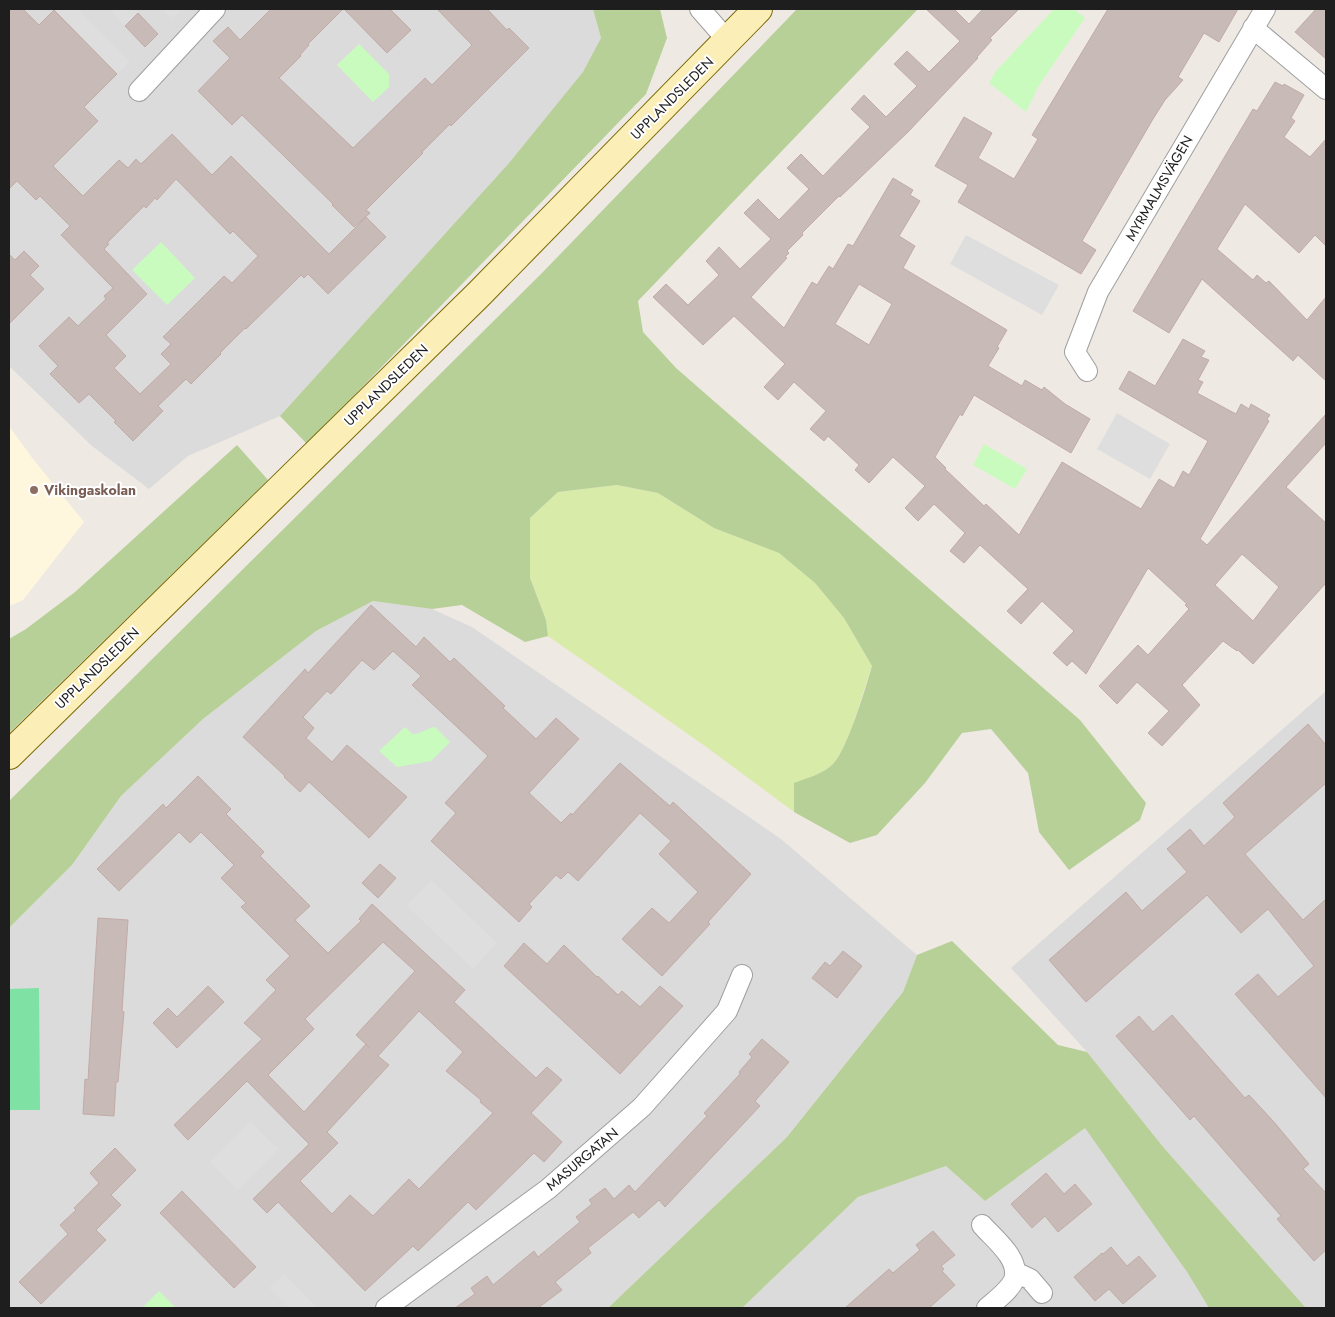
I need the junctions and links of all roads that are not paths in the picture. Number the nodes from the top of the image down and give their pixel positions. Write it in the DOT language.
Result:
graph roads {
  1 [pos="215,9"];
  2 [pos="700,9"];
  3 [pos="758,9"];
  4 [pos="1265,9"];
  5 [pos="1253,28"];
  6 [pos="728,40"];
  7 [pos="1326,89"];
  8 [pos="139,91"];
  9 [pos="1087,371"];
  10 [pos="9,755"];
  11 [pos="742,975"];
  12 [pos="982,1225"];
  13 [pos="1015,1272"];
  14 [pos="1042,1293"];
  15 [pos="386,1308"];
  16 [pos="987,1308"];
  1 -- 8 [label="street"];
  2 -- 6 [label="street"];
  3 -- 6 [label="street, UPPLANDSLEDEN"];
  4 -- 5 [label="street, MYRMALMSVÄGEN"];
  5 -- 7 [label="street"];
  5 -- 9 [label="street, MYRMALMSVÄGEN"];
  6 -- 10 [label="street, UPPLANDSLEDEN"];
  11 -- 15 [label="street, MASURGATAN"];
  12 -- 13 [label="street"];
  13 -- 14 [label="street"];
  13 -- 16 [label="street"];
}
